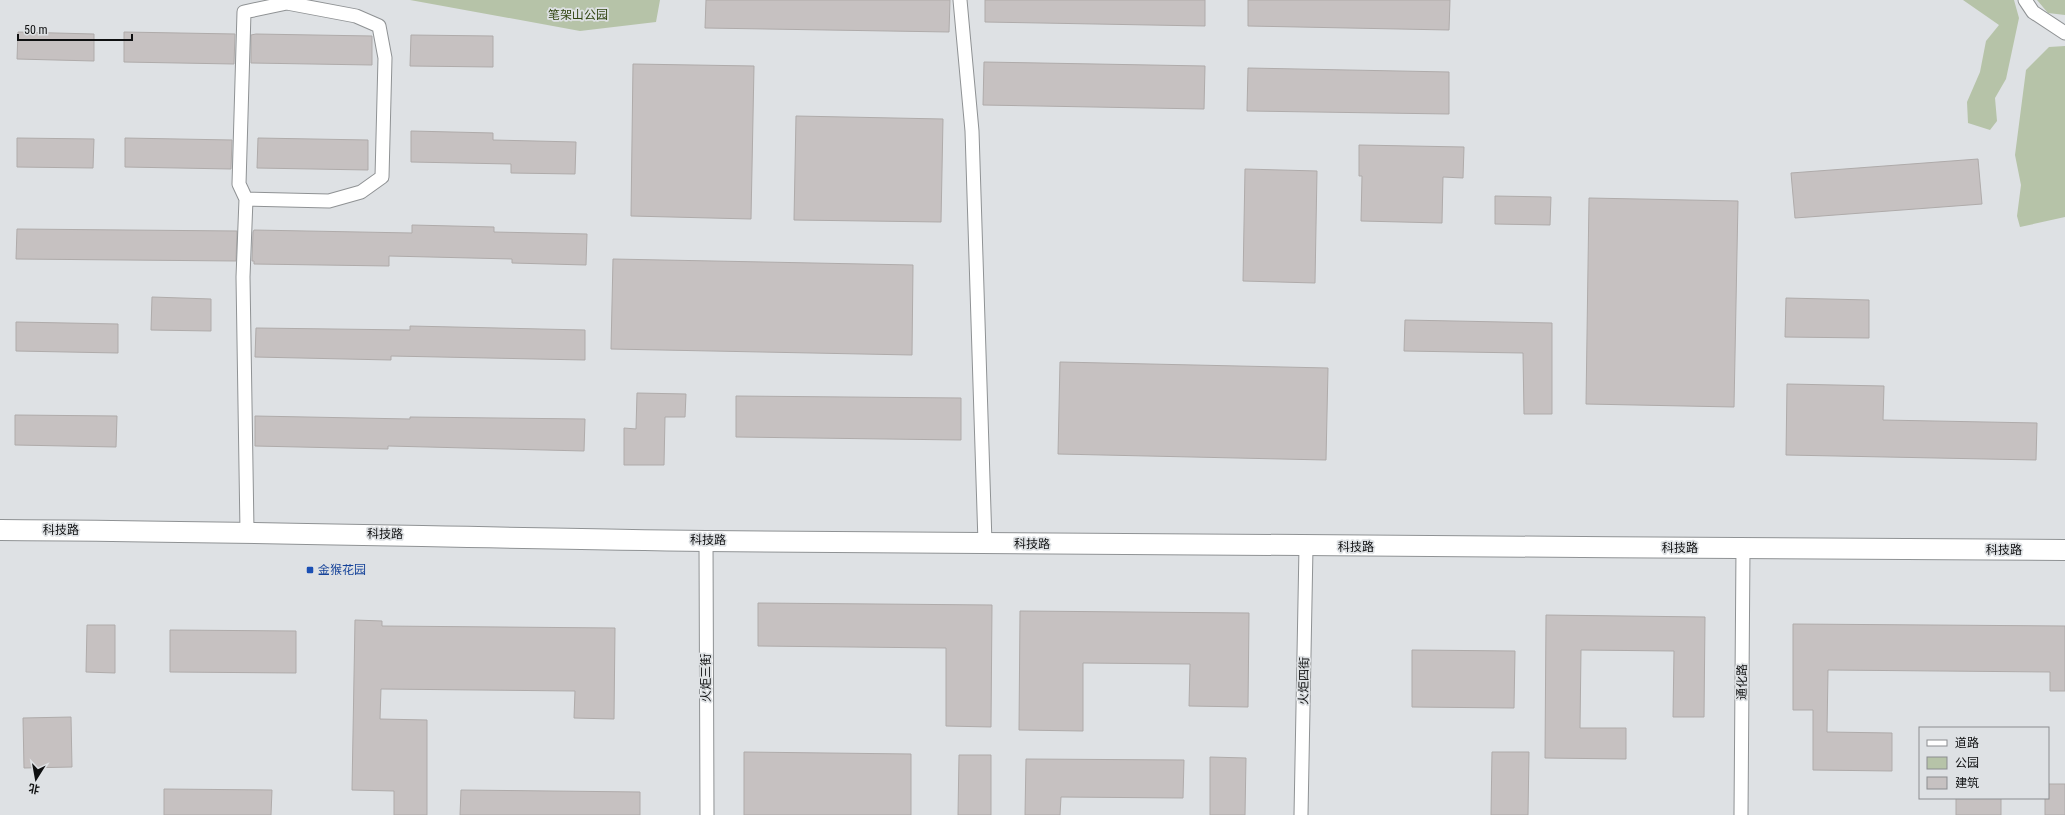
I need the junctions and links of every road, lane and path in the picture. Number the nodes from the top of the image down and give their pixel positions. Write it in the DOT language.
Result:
graph roads {
  1 [pos="960,0"];
  2 [pos="2025,0"];
  3 [pos="2065,33"];
  4 [pos="246,199"];
  5 [pos="0,530"];
  6 [pos="247,532"];
  7 [pos="706,540"];
  8 [pos="985,543"];
  9 [pos="1306,547"];
  10 [pos="1743,548"];
  11 [pos="2065,550"];
  12 [pos="707,815"];
  13 [pos="1301,815"];
  14 [pos="1741,815"];
  1 -- 8 [label="street"];
  2 -- 3 [label="street"];
  4 -- 4 [label="street"];
  4 -- 6 [label="street"];
  5 -- 6 [label="main road, 科技路"];
  6 -- 7 [label="main road, 科技路"];
  7 -- 8 [label="main road, 科技路"];
  7 -- 12 [label="street, 火炬三街"];
  8 -- 9 [label="main road, 科技路"];
  9 -- 10 [label="main road, 科技路"];
  9 -- 13 [label="street, 火炬四街"];
  10 -- 11 [label="main road, 科技路"];
  10 -- 14 [label="street, 通化路"];
}
